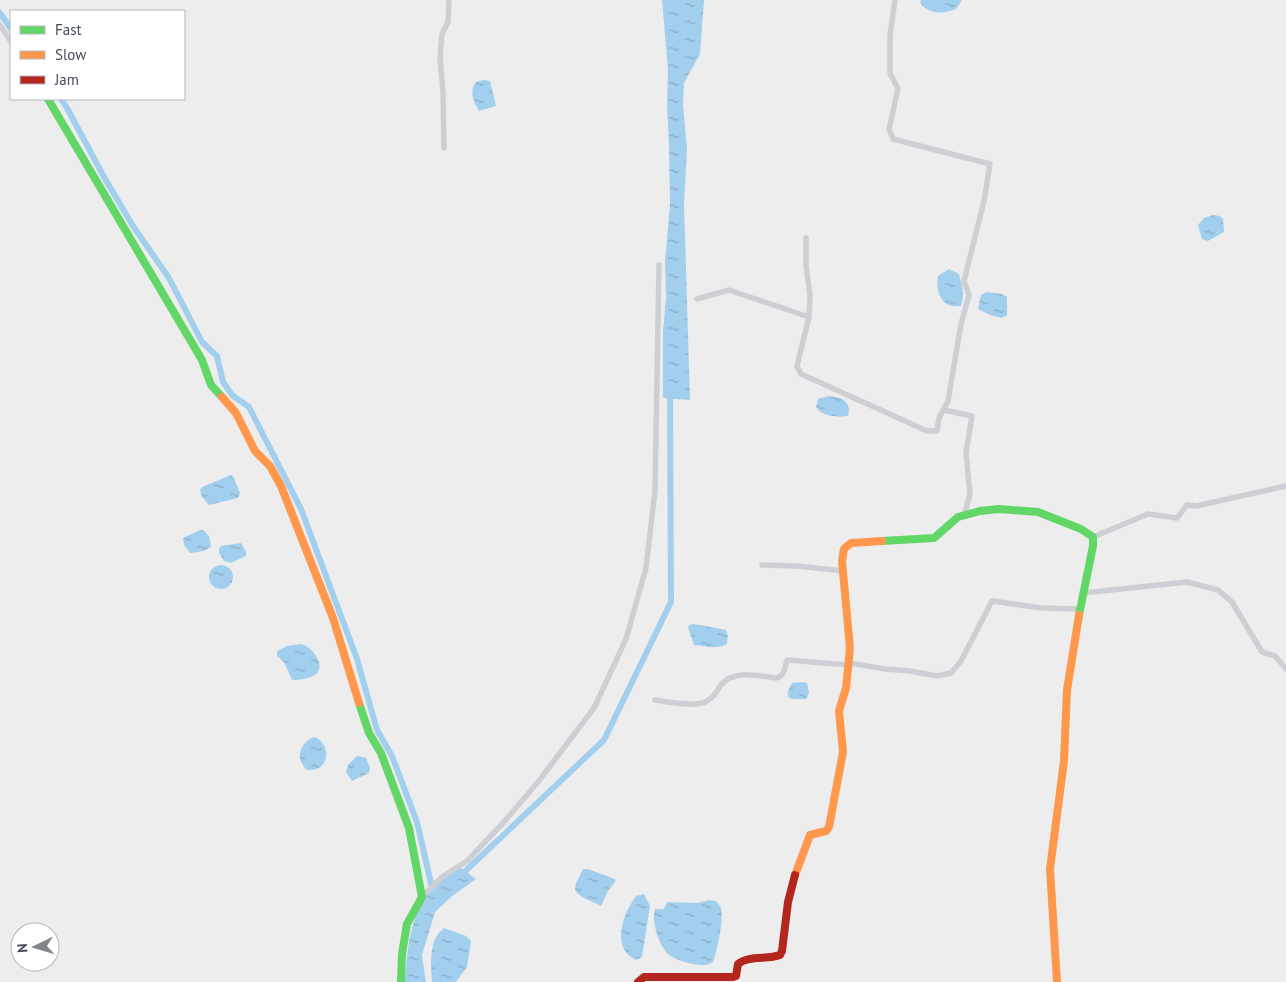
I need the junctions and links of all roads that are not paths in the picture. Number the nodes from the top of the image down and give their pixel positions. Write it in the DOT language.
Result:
graph roads {
  1 [pos="449,0"];
  2 [pos="895,0"];
  3 [pos="0,25"];
  4 [pos="10,40"];
  5 [pos="49,100"];
  6 [pos="444,148"];
  7 [pos="806,238"];
  8 [pos="659,265"];
  9 [pos="697,299"];
  10 [pos="809,317"];
  11 [pos="944,410"];
  12 [pos="1286,486"];
  13 [pos="964,516"];
  14 [pos="1093,537"];
  15 [pos="762,564"];
  16 [pos="843,571"];
  17 [pos="1083,594"];
  18 [pos="1080,609"];
  19 [pos="849,664"];
  20 [pos="1286,669"];
  21 [pos="655,700"];
  22 [pos="425,894"];
  23 [pos="401,982"];
  24 [pos="638,982"];
  25 [pos="1057,982"];
  1 -- 6 [label="street"];
  2 -- 11 [label="street"];
  3 -- 4 [label="street"];
  5 -- 22 [label="street"];
  7 -- 10 [label="street"];
  8 -- 22 [label="street"];
  9 -- 10 [label="street"];
  10 -- 11 [label="street"];
  11 -- 13 [label="street"];
  12 -- 14 [label="street"];
  13 -- 14 [label="street"];
  13 -- 16 [label="street"];
  14 -- 17 [label="street"];
  15 -- 16 [label="street"];
  16 -- 19 [label="street"];
  17 -- 18 [label="street"];
  17 -- 20 [label="street"];
  18 -- 19 [label="street"];
  18 -- 25 [label="street"];
  19 -- 21 [label="street"];
  19 -- 24 [label="street"];
  22 -- 23 [label="street"];
}
